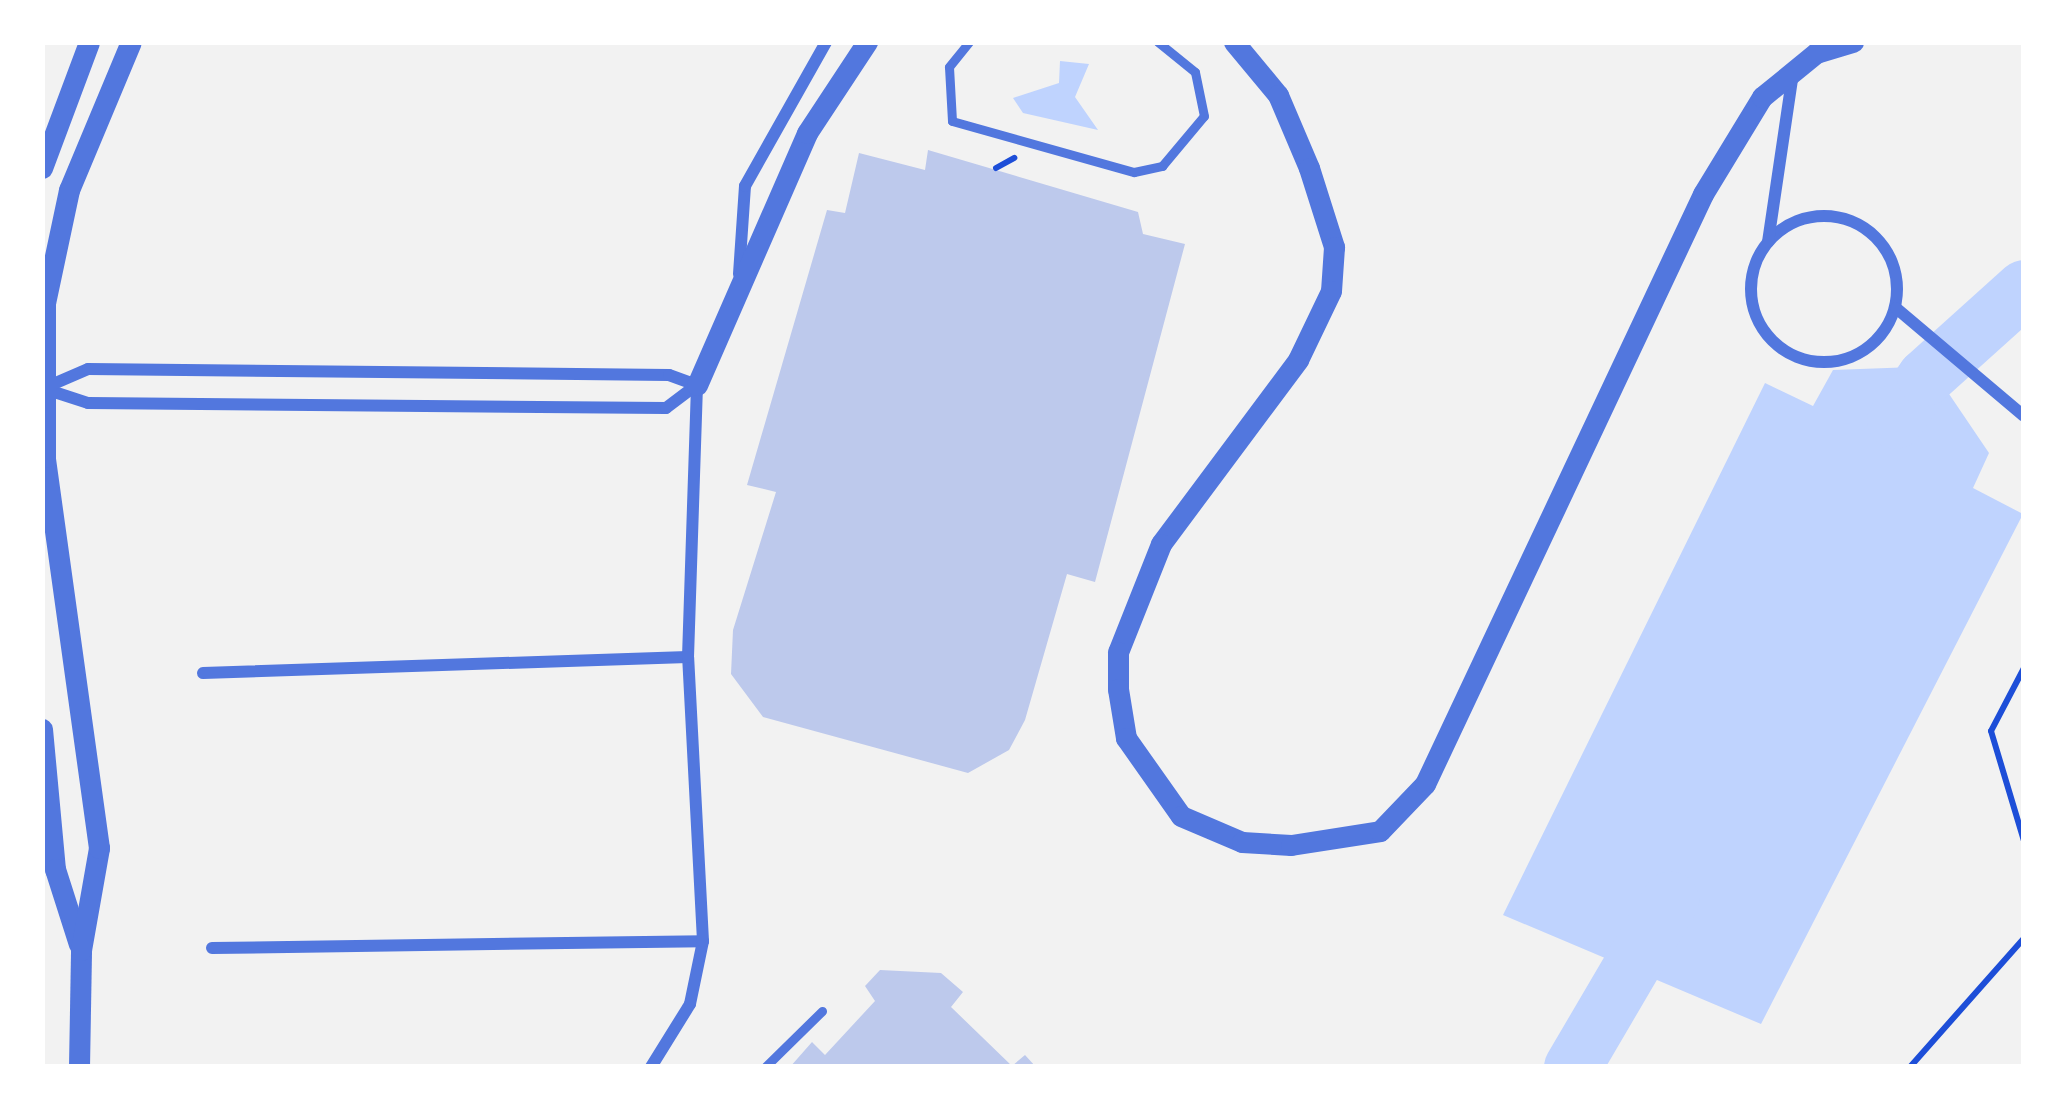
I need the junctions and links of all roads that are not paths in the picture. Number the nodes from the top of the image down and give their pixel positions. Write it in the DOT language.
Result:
graph roads {
  1 [pos="89,42"];
  2 [pos="130,42"];
  3 [pos="826,42"];
  4 [pos="867,42"];
  5 [pos="969,42"];
  6 [pos="1158,42"];
  7 [pos="1234,42"];
  8 [pos="1853,42"];
  9 [pos="1793,72"];
  10 [pos="42,168"];
  11 [pos="1768,242"];
  12 [pos="738,287"];
  13 [pos="1896,308"];
  14 [pos="697,385"];
  15 [pos="43,388"];
  16 [pos="2024,416"];
  17 [pos="688,657"];
  18 [pos="203,673"];
  19 [pos="42,729"];
  20 [pos="703,941"];
  21 [pos="212,948"];
  22 [pos="81,950"];
  23 [pos="822,1011"];
  24 [pos="79,1067"];
  25 [pos="651,1067"];
  26 [pos="765,1067"];
  1 -- 10 [label="street"];
  2 -- 15 [label="street"];
  3 -- 12 [label="street"];
  4 -- 12 [label="street"];
  5 -- 6 [label="lane"];
  7 -- 9 [label="street"];
  8 -- 9 [label="street"];
  9 -- 11 [label="street"];
  11 -- 13 [label="street"];
  11 -- 13 [label="street"];
  12 -- 14 [label="street"];
  13 -- 16 [label="street"];
  14 -- 15 [label="street"];
  14 -- 15 [label="street"];
  14 -- 17 [label="street"];
  15 -- 22 [label="street"];
  17 -- 18 [label="street"];
  17 -- 20 [label="street"];
  19 -- 22 [label="street"];
  20 -- 21 [label="street"];
  20 -- 25 [label="street"];
  22 -- 24 [label="street"];
  23 -- 26 [label="lane"];
}
